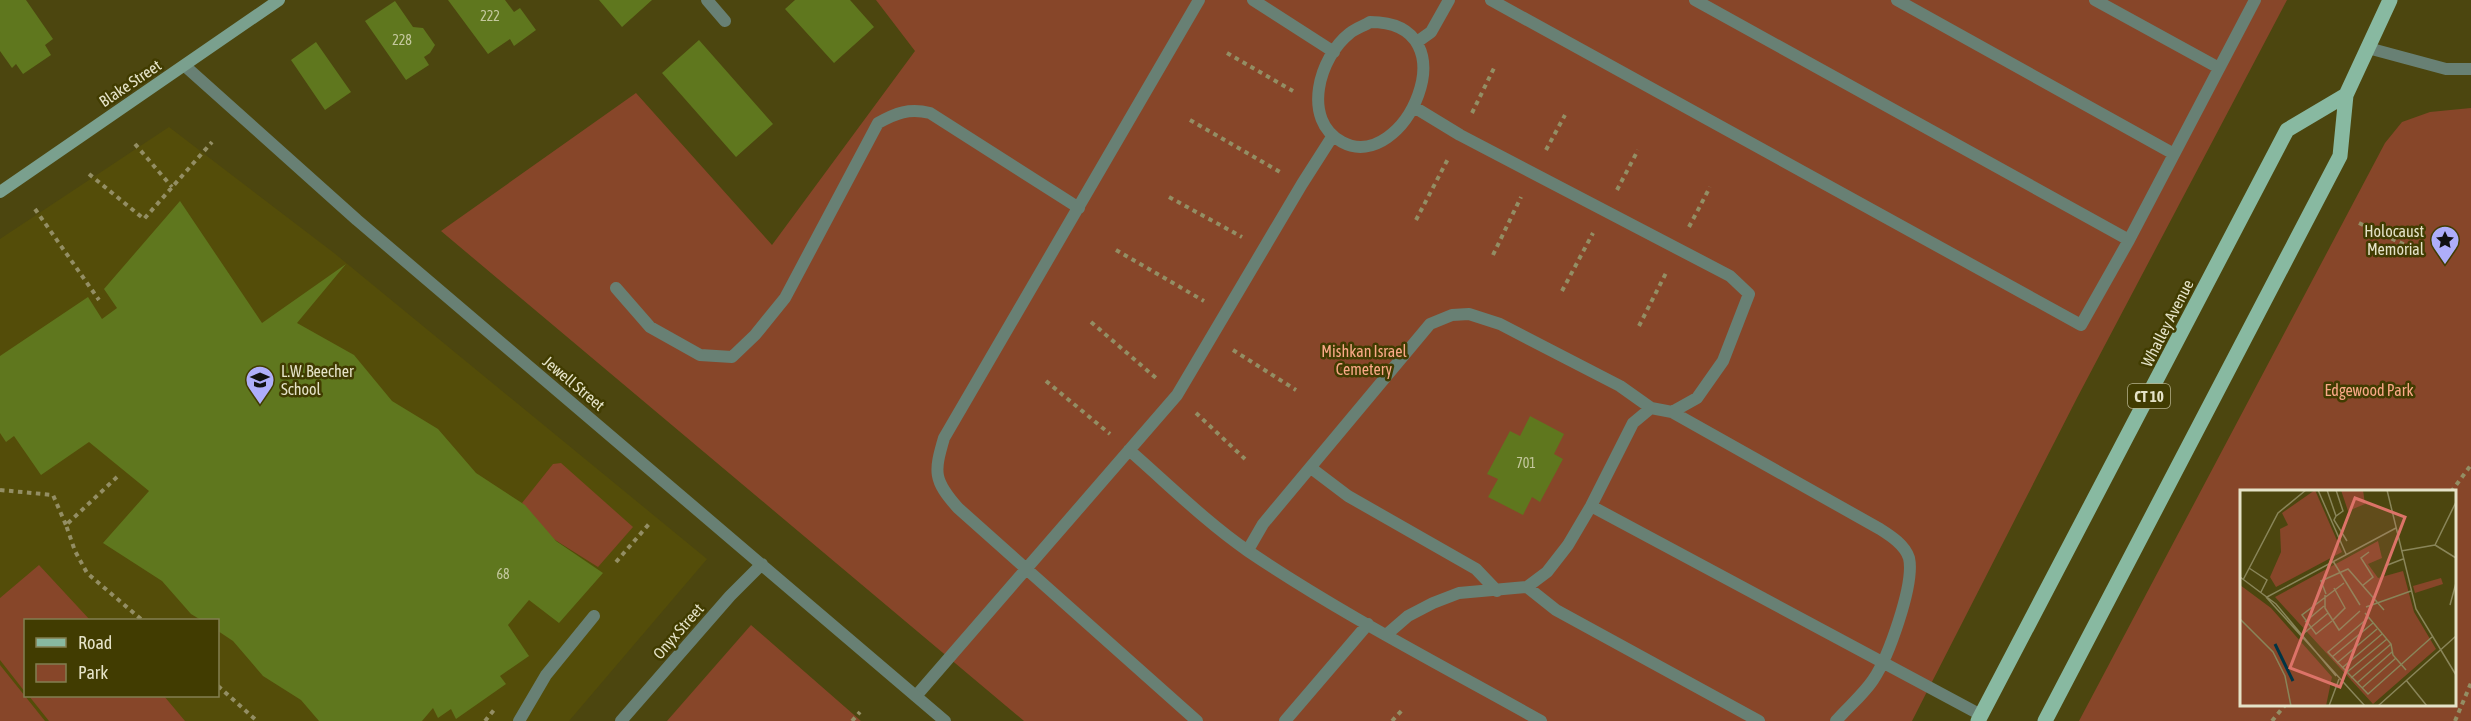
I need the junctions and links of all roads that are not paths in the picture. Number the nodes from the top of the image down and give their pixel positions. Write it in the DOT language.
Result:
graph roads {
  1 [pos="279,0"];
  2 [pos="707,0"];
  3 [pos="1199,0"];
  4 [pos="1253,0"];
  5 [pos="1449,0"];
  6 [pos="1491,0"];
  7 [pos="1695,0"];
  8 [pos="1897,0"];
  9 [pos="2095,0"];
  10 [pos="2255,0"];
  11 [pos="2390,0"];
  12 [pos="725,21"];
  13 [pos="1417,42"];
  14 [pos="2368,48"];
  15 [pos="1334,52"];
  16 [pos="185,66"];
  17 [pos="2219,68"];
  18 [pos="2471,69"];
  19 [pos="2346,95"];
  20 [pos="1414,107"];
  21 [pos="1332,137"];
  22 [pos="2175,154"];
  23 [pos="0,192"];
  24 [pos="1079,208"];
  25 [pos="2128,240"];
  26 [pos="616,288"];
  27 [pos="1651,408"];
  28 [pos="1672,412"];
  29 [pos="1129,450"];
  30 [pos="1311,468"];
  31 [pos="1591,506"];
  32 [pos="1248,550"];
  33 [pos="762,564"];
  34 [pos="1028,569"];
  35 [pos="1527,587"];
  36 [pos="1497,591"];
  37 [pos="594,616"];
  38 [pos="1368,624"];
  39 [pos="1386,635"];
  40 [pos="1884,663"];
  41 [pos="916,696"];
  42 [pos="1979,718"];
  43 [pos="519,721"];
  44 [pos="621,721"];
  45 [pos="945,721"];
  46 [pos="1197,721"];
  47 [pos="1285,721"];
  48 [pos="1541,721"];
  49 [pos="1759,721"];
  50 [pos="1836,721"];
  51 [pos="2045,721"];
  1 -- 16 [label="street, Blake Street"];
  2 -- 12 [label="street"];
  3 -- 24 [label="street"];
  4 -- 15 [label="street"];
  5 -- 13 [label="street"];
  6 -- 25 [label="street"];
  7 -- 25 [label="street"];
  8 -- 22 [label="street"];
  9 -- 17 [label="street"];
  10 -- 17 [label="street"];
  11 -- 14 [label="main road"];
  13 -- 15 [label="street"];
  13 -- 20 [label="street"];
  14 -- 18 [label="street"];
  14 -- 19 [label="main road"];
  15 -- 21 [label="street"];
  16 -- 23 [label="street, Blake Street"];
  16 -- 33 [label="street, Jewell Street"];
  17 -- 22 [label="street"];
  19 -- 42 [label="main road, Whalley Avenue / CT 10"];
  19 -- 51 [label="main road"];
  20 -- 21 [label="street"];
  20 -- 28 [label="street"];
  21 -- 29 [label="street"];
  22 -- 25 [label="street"];
  24 -- 26 [label="street"];
  24 -- 34 [label="street"];
  27 -- 28 [label="street"];
  27 -- 30 [label="street"];
  27 -- 31 [label="street"];
  28 -- 40 [label="street"];
  29 -- 32 [label="street"];
  29 -- 34 [label="street"];
  30 -- 32 [label="street"];
  30 -- 36 [label="street"];
  31 -- 35 [label="street"];
  31 -- 40 [label="street"];
  32 -- 38 [label="street"];
  33 -- 41 [label="street, Jewell Street"];
  33 -- 44 [label="street, Onyx Street"];
  34 -- 41 [label="street"];
  34 -- 46 [label="street"];
  35 -- 36 [label="street"];
  35 -- 49 [label="street"];
  36 -- 39 [label="street"];
  37 -- 43 [label="street"];
  38 -- 39 [label="street"];
  38 -- 47 [label="street"];
  39 -- 48 [label="street"];
  40 -- 42 [label="street"];
  40 -- 50 [label="street"];
  41 -- 45 [label="street, Jewell Street"];
}
